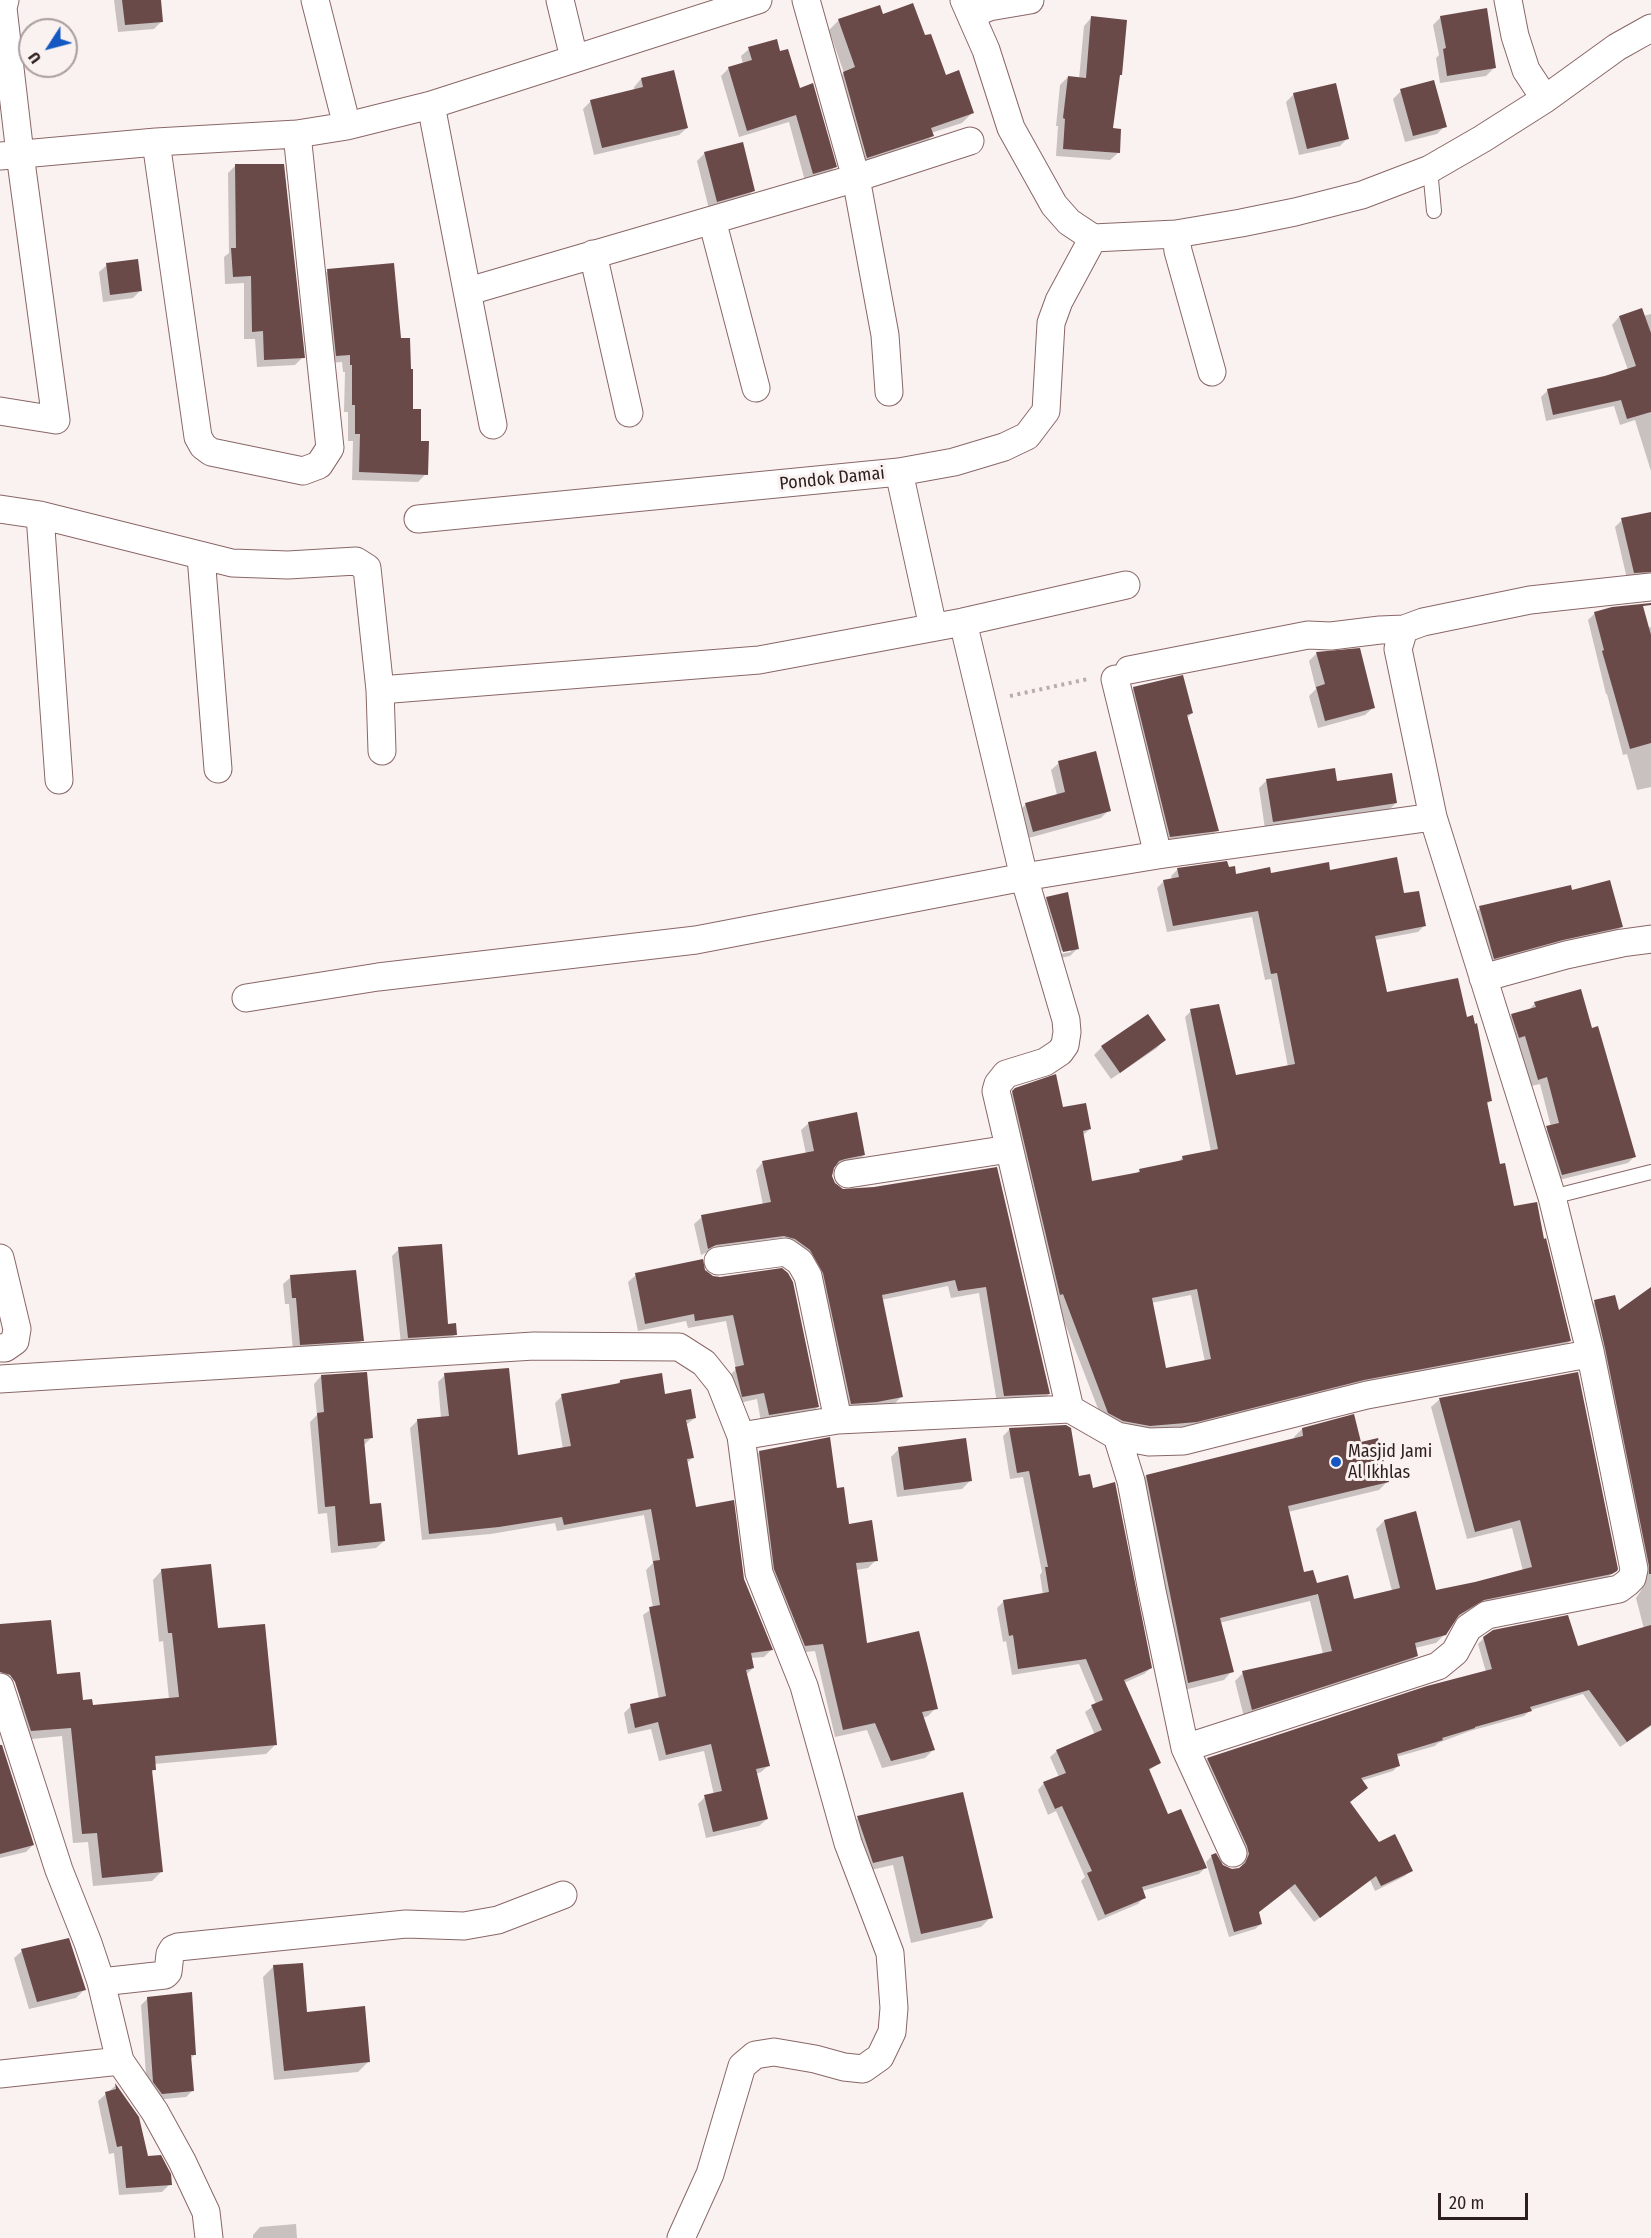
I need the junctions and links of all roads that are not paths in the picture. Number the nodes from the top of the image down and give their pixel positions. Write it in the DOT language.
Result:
graph roads {
  1 [pos="4,0"];
  2 [pos="315,0"];
  3 [pos="560,0"];
  4 [pos="758,0"];
  5 [pos="806,0"];
  6 [pos="1030,0"];
  7 [pos="1508,0"];
  8 [pos="967,7"];
  9 [pos="701,8"];
  10 [pos="1651,28"];
  11 [pos="574,58"];
  12 [pos="1545,99"];
  13 [pos="431,105"];
  14 [pos="347,126"];
  15 [pos="297,134"];
  16 [pos="970,141"];
  17 [pos="156,142"];
  18 [pos="10,155"];
  19 [pos="1430,169"];
  20 [pos="856,178"];
  21 [pos="1434,211"];
  22 [pos="712,220"];
  23 [pos="1176,234"];
  24 [pos="1093,238"];
  25 [pos="593,254"];
  26 [pos="469,291"];
  27 [pos="1212,372"];
  28 [pos="756,388"];
  29 [pos="889,392"];
  30 [pos="0,411"];
  31 [pos="629,413"];
  32 [pos="493,425"];
  33 [pos="899,472"];
  34 [pos="0,509"];
  35 [pos="40,515"];
  36 [pos="418,519"];
  37 [pos="201,556"];
  38 [pos="1126,585"];
  39 [pos="1651,586"];
  40 [pos="963,622"];
  41 [pos="933,627"];
  42 [pos="1404,629"];
  43 [pos="380,690"];
  44 [pos="382,751"];
  45 [pos="218,769"];
  46 [pos="59,780"];
  47 [pos="1433,817"];
  48 [pos="1158,855"];
  49 [pos="1024,877"];
  50 [pos="1651,939"];
  51 [pos="1483,978"];
  52 [pos="246,998"];
  53 [pos="1009,1149"];
  54 [pos="1651,1172"];
  55 [pos="848,1174"];
  56 [pos="1552,1197"];
  57 [pos="0,1258"];
  58 [pos="718,1261"];
  59 [pos="0,1348"];
  60 [pos="1590,1351"];
  61 [pos="0,1379"];
  62 [pos="1070,1409"];
  63 [pos="838,1420"];
  64 [pos="741,1436"];
  65 [pos="1117,1436"];
  66 [pos="0,1687"];
  67 [pos="1185,1748"];
  68 [pos="1233,1853"];
  69 [pos="563,1895"];
  70 [pos="101,1982"];
  71 [pos="120,2061"];
  72 [pos="0,2074"];
  73 [pos="208,2238"];
  74 [pos="681,2238"];
  1 -- 18 [label="street"];
  2 -- 14 [label="street"];
  3 -- 11 [label="street"];
  4 -- 9 [label="street"];
  5 -- 20 [label="street"];
  6 -- 8 [label="street"];
  7 -- 12 [label="street"];
  8 -- 24 [label="street"];
  9 -- 11 [label="street"];
  10 -- 12 [label="street"];
  11 -- 13 [label="street"];
  12 -- 19 [label="street"];
  13 -- 14 [label="street"];
  13 -- 26 [label="street"];
  14 -- 15 [label="street"];
  15 -- 17 [label="street"];
  15 -- 17 [label="street"];
  16 -- 20 [label="street"];
  17 -- 18 [label="street"];
  18 -- 30 [label="street"];
  19 -- 21 [label="lane"];
  19 -- 23 [label="street"];
  20 -- 22 [label="street"];
  20 -- 29 [label="street"];
  22 -- 25 [label="street"];
  22 -- 28 [label="street"];
  23 -- 24 [label="street"];
  23 -- 27 [label="street"];
  24 -- 33 [label="street, Pondok Damai"];
  25 -- 26 [label="street"];
  25 -- 31 [label="street"];
  26 -- 32 [label="street"];
  33 -- 36 [label="street, Pondok Damai"];
  33 -- 41 [label="street"];
  34 -- 35 [label="street"];
  35 -- 37 [label="street"];
  35 -- 46 [label="street"];
  37 -- 43 [label="street"];
  37 -- 45 [label="street"];
  38 -- 40 [label="street"];
  39 -- 42 [label="street"];
  40 -- 41 [label="street"];
  40 -- 49 [label="street"];
  41 -- 43 [label="street"];
  42 -- 47 [label="street"];
  42 -- 48 [label="street"];
  43 -- 44 [label="street"];
  47 -- 48 [label="street"];
  47 -- 51 [label="street"];
  48 -- 49 [label="street"];
  49 -- 52 [label="street"];
  49 -- 53 [label="street"];
  50 -- 51 [label="street"];
  51 -- 56 [label="street"];
  53 -- 55 [label="street"];
  53 -- 62 [label="street"];
  54 -- 56 [label="lane"];
  56 -- 60 [label="street"];
  57 -- 59 [label="street"];
  58 -- 63 [label="street"];
  60 -- 65 [label="street"];
  60 -- 67 [label="street"];
  61 -- 64 [label="street"];
  62 -- 63 [label="street"];
  62 -- 65 [label="street"];
  63 -- 64 [label="street"];
  64 -- 74 [label="street"];
  65 -- 67 [label="street"];
  66 -- 70 [label="street"];
  67 -- 68 [label="street"];
  69 -- 70 [label="street"];
  70 -- 71 [label="street"];
  71 -- 72 [label="street"];
  71 -- 73 [label="street"];
}
